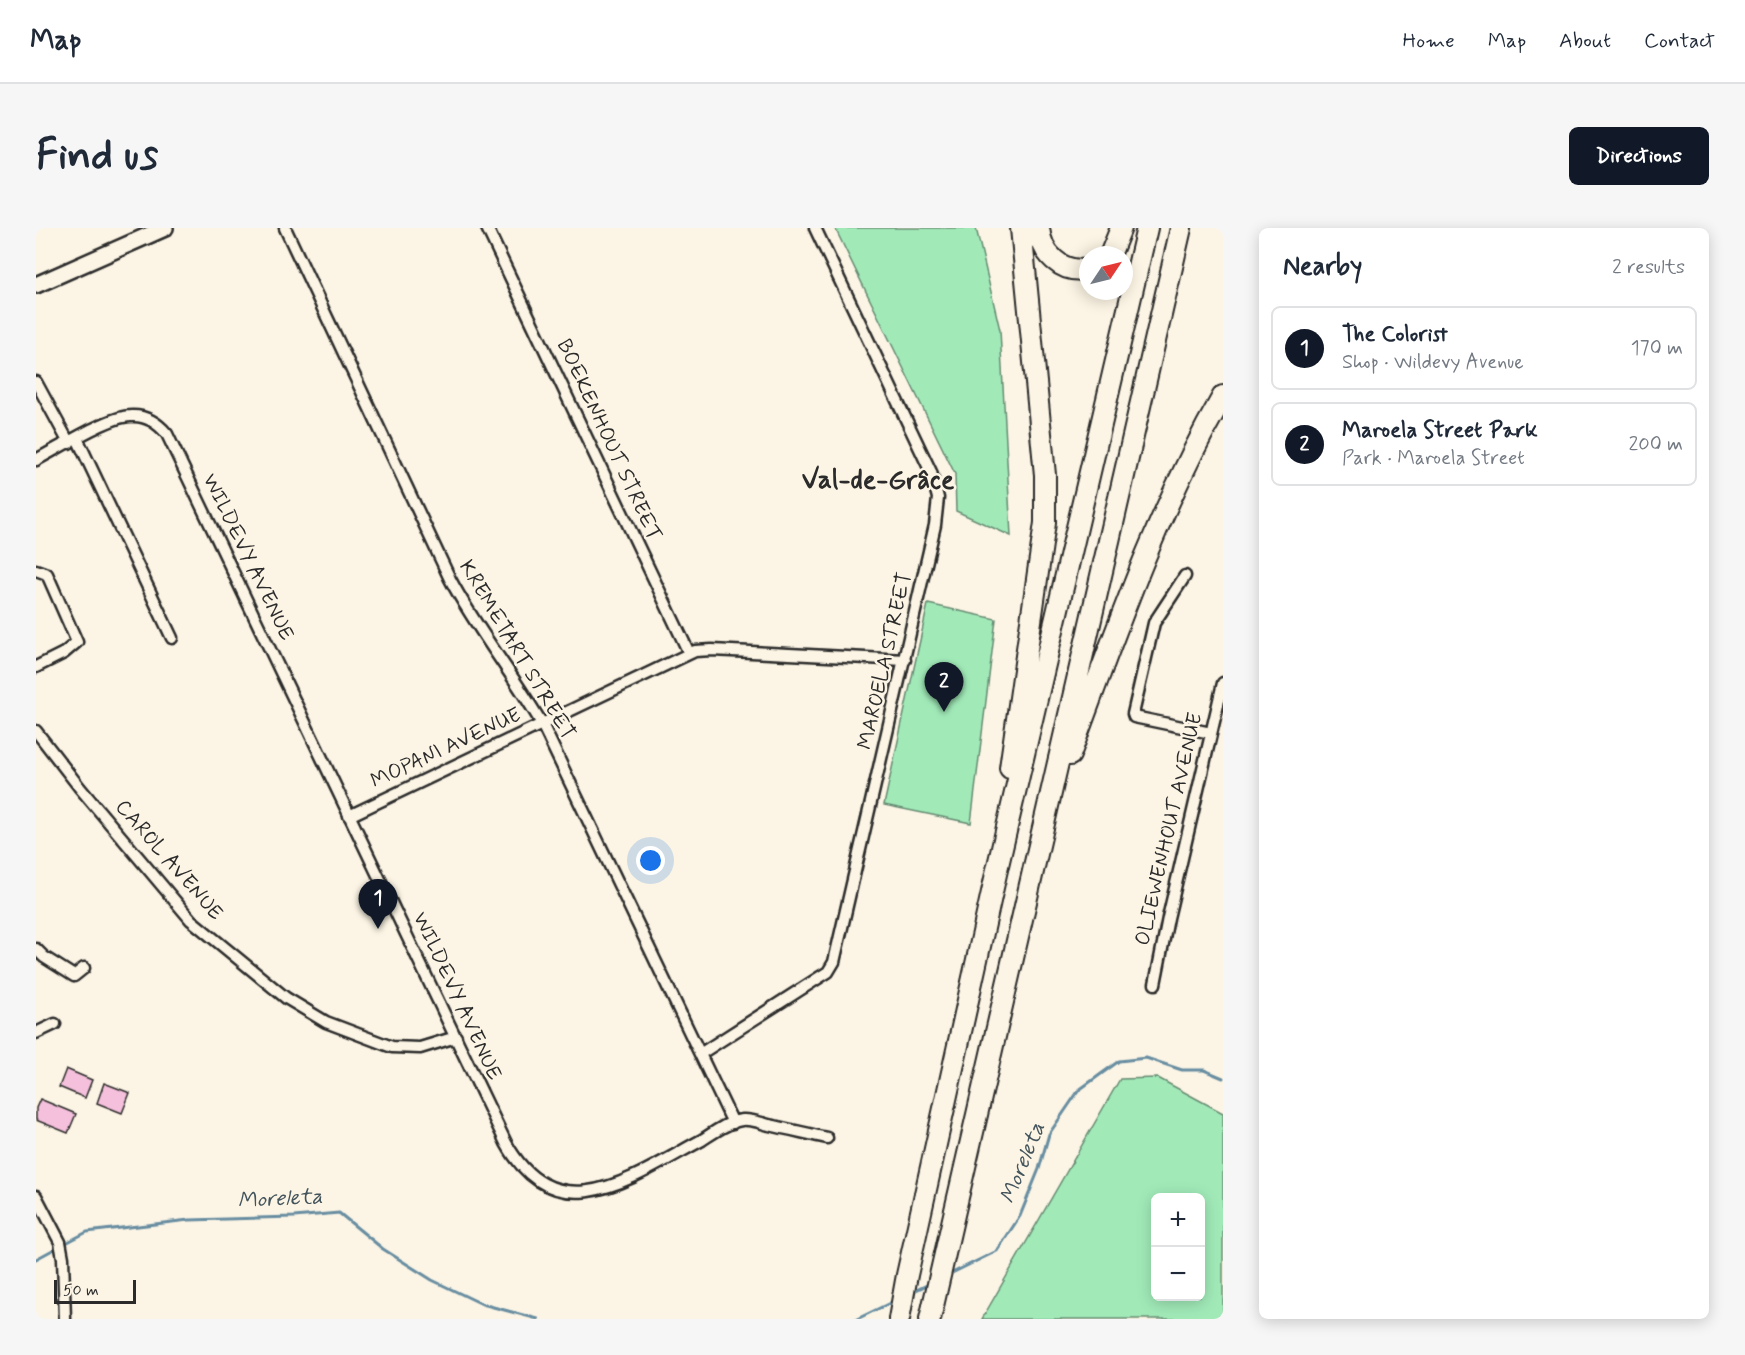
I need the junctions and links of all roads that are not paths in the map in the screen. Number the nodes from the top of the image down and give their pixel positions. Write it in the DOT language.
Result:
graph roads {
  1 [pos="165,228"];
  2 [pos="285,228"];
  3 [pos="486,228"];
  4 [pos="815,228"];
  5 [pos="1021,228"];
  6 [pos="1039,228"];
  7 [pos="1120,228"];
  8 [pos="1147,228"];
  9 [pos="1181,228"];
  10 [pos="1115,246"];
  11 [pos="1079,270"];
  12 [pos="36,285"];
  13 [pos="36,382"];
  14 [pos="1223,396"];
  15 [pos="73,440"];
  16 [pos="36,460"];
  17 [pos="36,570"];
  18 [pos="1185,576"];
  19 [pos="172,638"];
  20 [pos="689,653"];
  21 [pos="905,660"];
  22 [pos="36,667"];
  23 [pos="1223,683"];
  24 [pos="542,724"];
  25 [pos="36,731"];
  26 [pos="1211,733"];
  27 [pos="349,816"];
  28 [pos="1043,828"];
  29 [pos="996,874"];
  30 [pos="36,949"];
  31 [pos="84,968"];
  32 [pos="1155,984"];
  33 [pos="56,1024"];
  34 [pos="36,1033"];
  35 [pos="456,1038"];
  36 [pos="700,1054"];
  37 [pos="733,1123"];
  38 [pos="827,1138"];
  39 [pos="36,1196"];
  40 [pos="65,1319"];
  41 [pos="899,1319"];
  42 [pos="930,1319"];
  1 -- 12 [label="main road"];
  2 -- 24 [label="street, KREMETART STREET"];
  3 -- 20 [label="street, BOEKENHOUT STREET"];
  4 -- 21 [label="street, MAROELA STREET"];
  5 -- 29 [label="highway"];
  6 -- 11 [label="highway"];
  7 -- 10 [label="highway"];
  8 -- 29 [label="highway"];
  9 -- 28 [label="highway"];
  13 -- 15 [label="street"];
  14 -- 28 [label="highway"];
  15 -- 16 [label="street, WILDEVY AVENUE"];
  15 -- 19 [label="street"];
  15 -- 27 [label="street, WILDEVY AVENUE"];
  17 -- 22 [label="street"];
  18 -- 26 [label="street"];
  20 -- 21 [label="street, MOPANI AVENUE"];
  20 -- 24 [label="street, MOPANI AVENUE"];
  21 -- 36 [label="street, MAROELA STREET"];
  23 -- 26 [label="street, OLIEWENHOUT AVENUE"];
  24 -- 27 [label="street, MOPANI AVENUE"];
  24 -- 36 [label="street, KREMETART STREET"];
  25 -- 35 [label="street, CAROL AVENUE"];
  26 -- 32 [label="street, OLIEWENHOUT AVENUE"];
  27 -- 35 [label="street, WILDEVY AVENUE"];
  28 -- 42 [label="highway"];
  29 -- 41 [label="highway"];
  30 -- 31 [label="street"];
  33 -- 34 [label="street"];
  35 -- 37 [label="street, WILDEVY AVENUE"];
  36 -- 37 [label="street, KREMETART STREET"];
  37 -- 38 [label="street, WILDEVY AVENUE"];
  39 -- 40 [label="street"];
}
